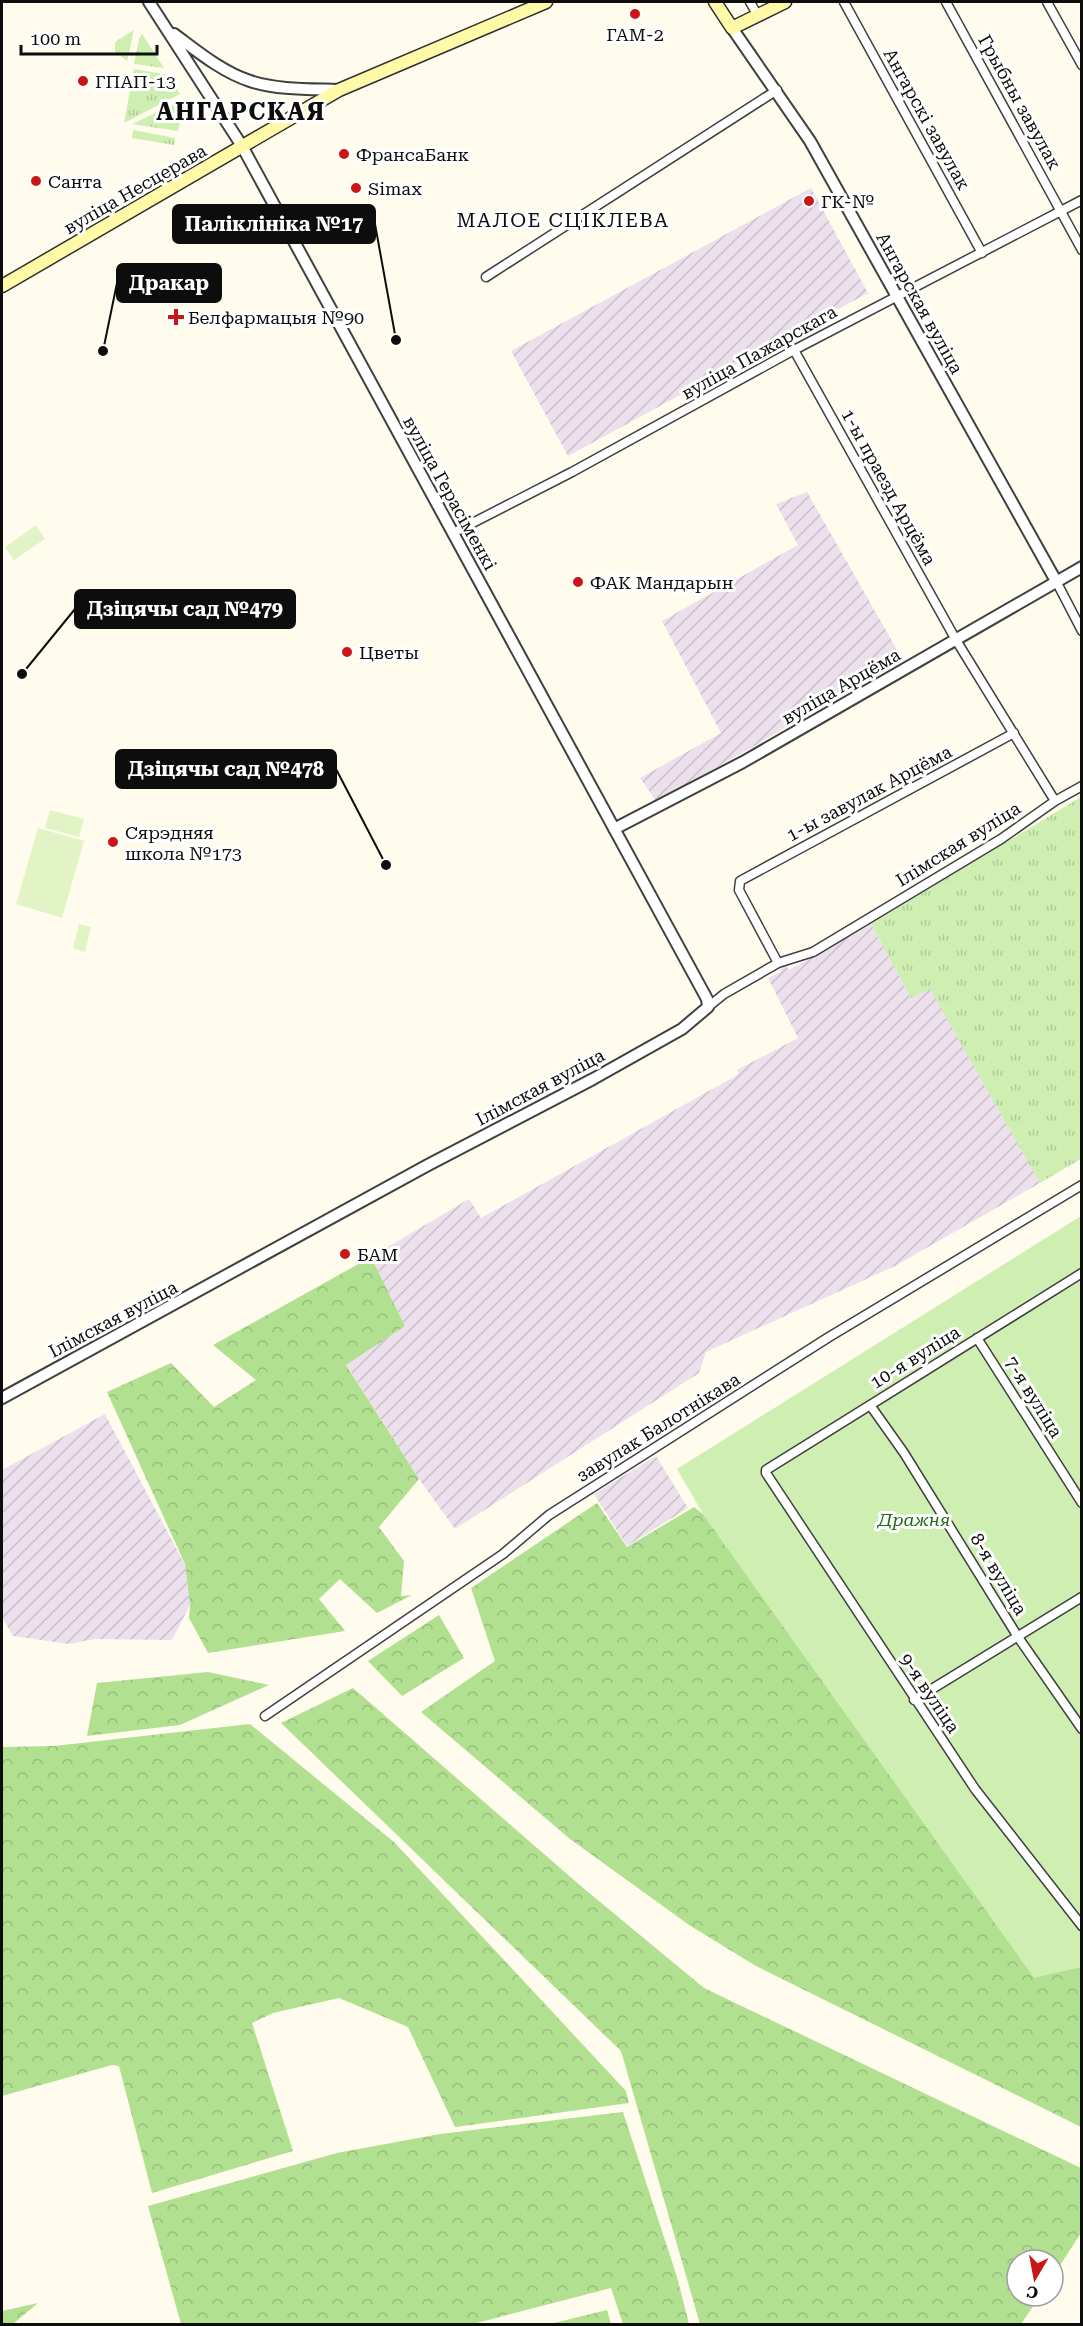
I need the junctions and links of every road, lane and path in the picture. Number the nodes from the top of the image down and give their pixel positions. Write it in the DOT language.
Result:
graph roads {
  1 [pos="149,2"];
  2 [pos="546,2"];
  3 [pos="715,2"];
  4 [pos="750,2"];
  5 [pos="785,2"];
  6 [pos="844,2"];
  7 [pos="946,2"];
  8 [pos="1047,2"];
  9 [pos="758,16"];
  10 [pos="732,28"];
  11 [pos="169,30"];
  12 [pos="1082,65"];
  13 [pos="339,90"];
  14 [pos="777,90"];
  15 [pos="242,146"];
  16 [pos="1082,200"];
  17 [pos="1060,211"];
  18 [pos="1082,250"];
  19 [pos="982,253"];
  20 [pos="486,277"];
  21 [pos="2,286"];
  22 [pos="896,297"];
  23 [pos="794,350"];
  24 [pos="453,533"];
  25 [pos="1082,567"];
  26 [pos="1056,581"];
  27 [pos="1082,631"];
  28 [pos="956,640"];
  29 [pos="1014,733"];
  30 [pos="1082,786"];
  31 [pos="1055,801"];
  32 [pos="614,829"];
  33 [pos="778,963"];
  34 [pos="708,1007"];
  35 [pos="1082,1185"];
  36 [pos="1081,1275"];
  37 [pos="977,1338"];
  38 [pos="2,1398"];
  39 [pos="870,1404"];
  40 [pos="766,1470"];
  41 [pos="1082,1503"];
  42 [pos="1082,1597"];
  43 [pos="1018,1636"];
  44 [pos="914,1700"];
  45 [pos="265,1716"];
  46 [pos="1082,1729"];
  47 [pos="1082,1926"];
  1 -- 11 [label="street, вуліца Герасіменкі"];
  2 -- 13 [label="main road, вуліца Несцерава"];
  3 -- 10 [label="main road, Ангарская вуліца"];
  4 -- 9 [label="street"];
  5 -- 9 [label="main road"];
  6 -- 19 [label="street, Ангарскі завулак"];
  7 -- 17 [label="street, Грыбны завулак"];
  8 -- 12 [label="street"];
  9 -- 10 [label="main road"];
  10 -- 14 [label="street, Ангарская вуліца"];
  11 -- 13 [label="street"];
  11 -- 15 [label="street, вуліца Герасіменкі"];
  13 -- 15 [label="main road, вуліца Несцерава"];
  14 -- 20 [label="street"];
  14 -- 22 [label="street, Ангарская вуліца"];
  15 -- 21 [label="main road, вуліца Несцерава"];
  15 -- 24 [label="street, вуліца Герасіменкі"];
  16 -- 17 [label="street, вуліца Пажарскага"];
  17 -- 18 [label="street, Грыбны завулак"];
  17 -- 19 [label="street, вуліца Пажарскага"];
  19 -- 22 [label="street, вуліца Пажарскага"];
  22 -- 23 [label="street, вуліца Пажарскага"];
  22 -- 26 [label="street, Ангарская вуліца"];
  23 -- 24 [label="street, вуліца Пажарскага"];
  23 -- 28 [label="street, 1-ы праезд Арцёма"];
  24 -- 32 [label="street, вуліца Герасіменкі"];
  25 -- 26 [label="street, вуліца Арцёма"];
  26 -- 27 [label="street, Ангарская вуліца"];
  26 -- 28 [label="street, вуліца Арцёма"];
  28 -- 29 [label="street"];
  28 -- 32 [label="street, вуліца Арцёма"];
  29 -- 31 [label="street"];
  29 -- 33 [label="street, 1-ы завулак Арцёма"];
  30 -- 31 [label="street, Ілімская вуліца"];
  31 -- 33 [label="street, Ілімская вуліца"];
  32 -- 34 [label="street, вуліца Герасіменкі"];
  33 -- 34 [label="street, Ілімская вуліца"];
  34 -- 38 [label="street, Ілімская вуліца"];
  35 -- 45 [label="street, завулак Балотнікава"];
  36 -- 37 [label="street, 10-я вуліца"];
  37 -- 39 [label="street, 10-я вуліца"];
  37 -- 41 [label="street, 7-я вуліца"];
  39 -- 40 [label="street, 10-я вуліца"];
  39 -- 43 [label="street, 8-я вуліца"];
  40 -- 44 [label="street, 9-я вуліца"];
  42 -- 43 [label="street"];
  43 -- 44 [label="street"];
  43 -- 46 [label="street, 8-я вуліца"];
  44 -- 47 [label="street, 9-я вуліца"];
}
